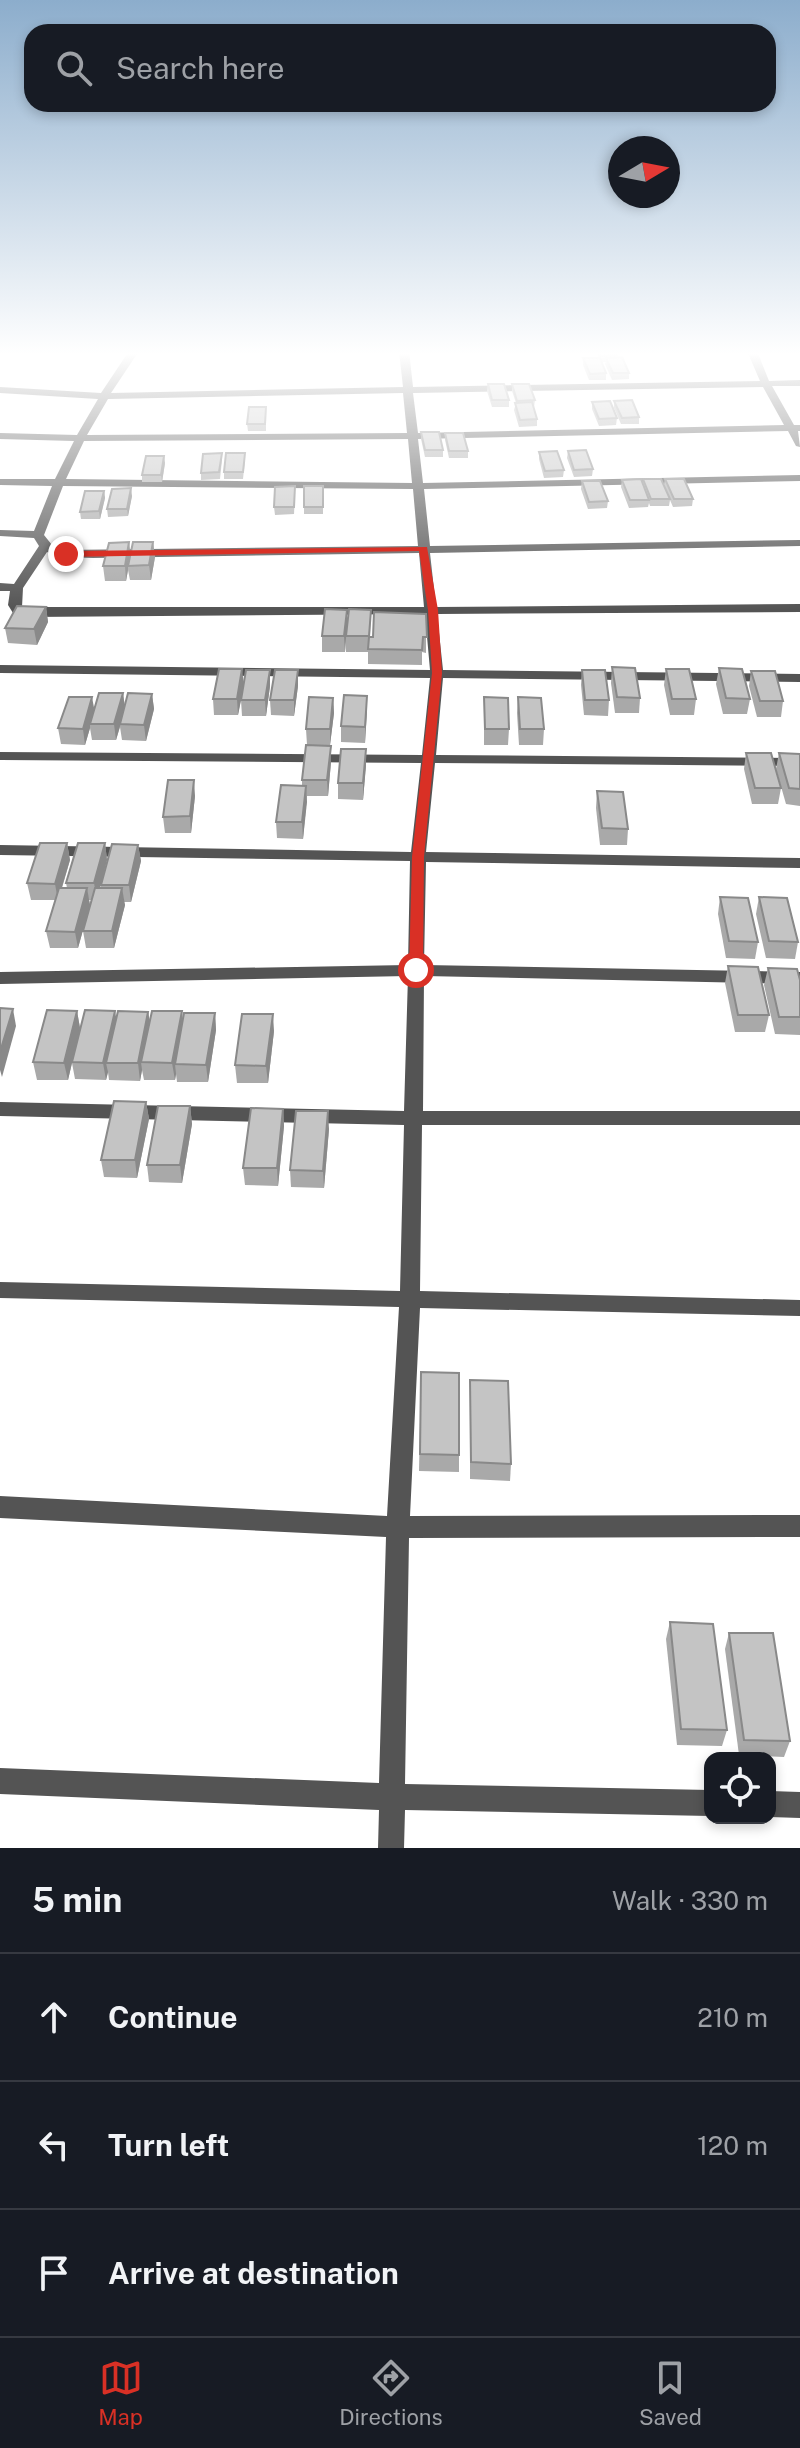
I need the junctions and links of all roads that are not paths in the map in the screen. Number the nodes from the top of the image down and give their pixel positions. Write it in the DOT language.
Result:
graph roads {
  1 [pos="32,437"];
  2 [pos="275,437"];
  3 [pos="415,437"];
  4 [pos="77,439"];
  5 [pos="800,478"];
  6 [pos="0,482"];
  7 [pos="57,485"];
  8 [pos="420,486"];
  9 [pos="0,533"];
  10 [pos="41,541"];
  11 [pos="800,543"];
  12 [pos="424,549"];
  13 [pos="0,587"];
  14 [pos="17,588"];
  15 [pos="800,608"];
  16 [pos="433,610"];
  17 [pos="0,669"];
  18 [pos="437,673"];
  19 [pos="800,678"];
  20 [pos="0,756"];
  21 [pos="430,758"];
  22 [pos="800,762"];
  23 [pos="0,850"];
  24 [pos="418,857"];
  25 [pos="800,863"];
  26 [pos="416,970"];
  27 [pos="0,978"];
  28 [pos="800,978"];
  29 [pos="0,1109"];
  30 [pos="412,1118"];
  31 [pos="800,1118"];
  32 [pos="0,1290"];
  33 [pos="410,1300"];
  34 [pos="800,1308"];
  35 [pos="0,1507"];
  36 [pos="800,1526"];
  37 [pos="398,1527"];
  38 [pos="0,1781"];
  39 [pos="391,1797"];
  40 [pos="704,1803"];
  41 [pos="776,1804"];
  42 [pos="800,1805"];
  43 [pos="391,1848"];
  1 -- 4 [label="street"];
  2 -- 4 [label="street"];
  3 -- 8 [label="street"];
  4 -- 7 [label="street"];
  5 -- 8 [label="street"];
  6 -- 7 [label="street"];
  7 -- 8 [label="street"];
  7 -- 10 [label="street"];
  8 -- 12 [label="street"];
  9 -- 10 [label="street"];
  10 -- 12 [label="street"];
  10 -- 14 [label="street"];
  11 -- 12 [label="street"];
  12 -- 16 [label="street"];
  13 -- 14 [label="street"];
  14 -- 16 [label="street"];
  15 -- 16 [label="street"];
  16 -- 18 [label="street"];
  17 -- 18 [label="street"];
  18 -- 19 [label="street"];
  18 -- 21 [label="street"];
  20 -- 21 [label="street"];
  21 -- 22 [label="street"];
  21 -- 24 [label="street"];
  23 -- 24 [label="street"];
  24 -- 25 [label="street"];
  24 -- 26 [label="street"];
  26 -- 27 [label="street"];
  26 -- 28 [label="street"];
  26 -- 30 [label="street"];
  29 -- 30 [label="street"];
  30 -- 31 [label="street"];
  30 -- 33 [label="street"];
  32 -- 33 [label="street"];
  33 -- 34 [label="street"];
  33 -- 37 [label="street"];
  35 -- 37 [label="street"];
  36 -- 37 [label="street"];
  37 -- 39 [label="street"];
  38 -- 39 [label="street"];
  39 -- 40 [label="street"];
  39 -- 43 [label="street"];
  41 -- 42 [label="street"];
}
